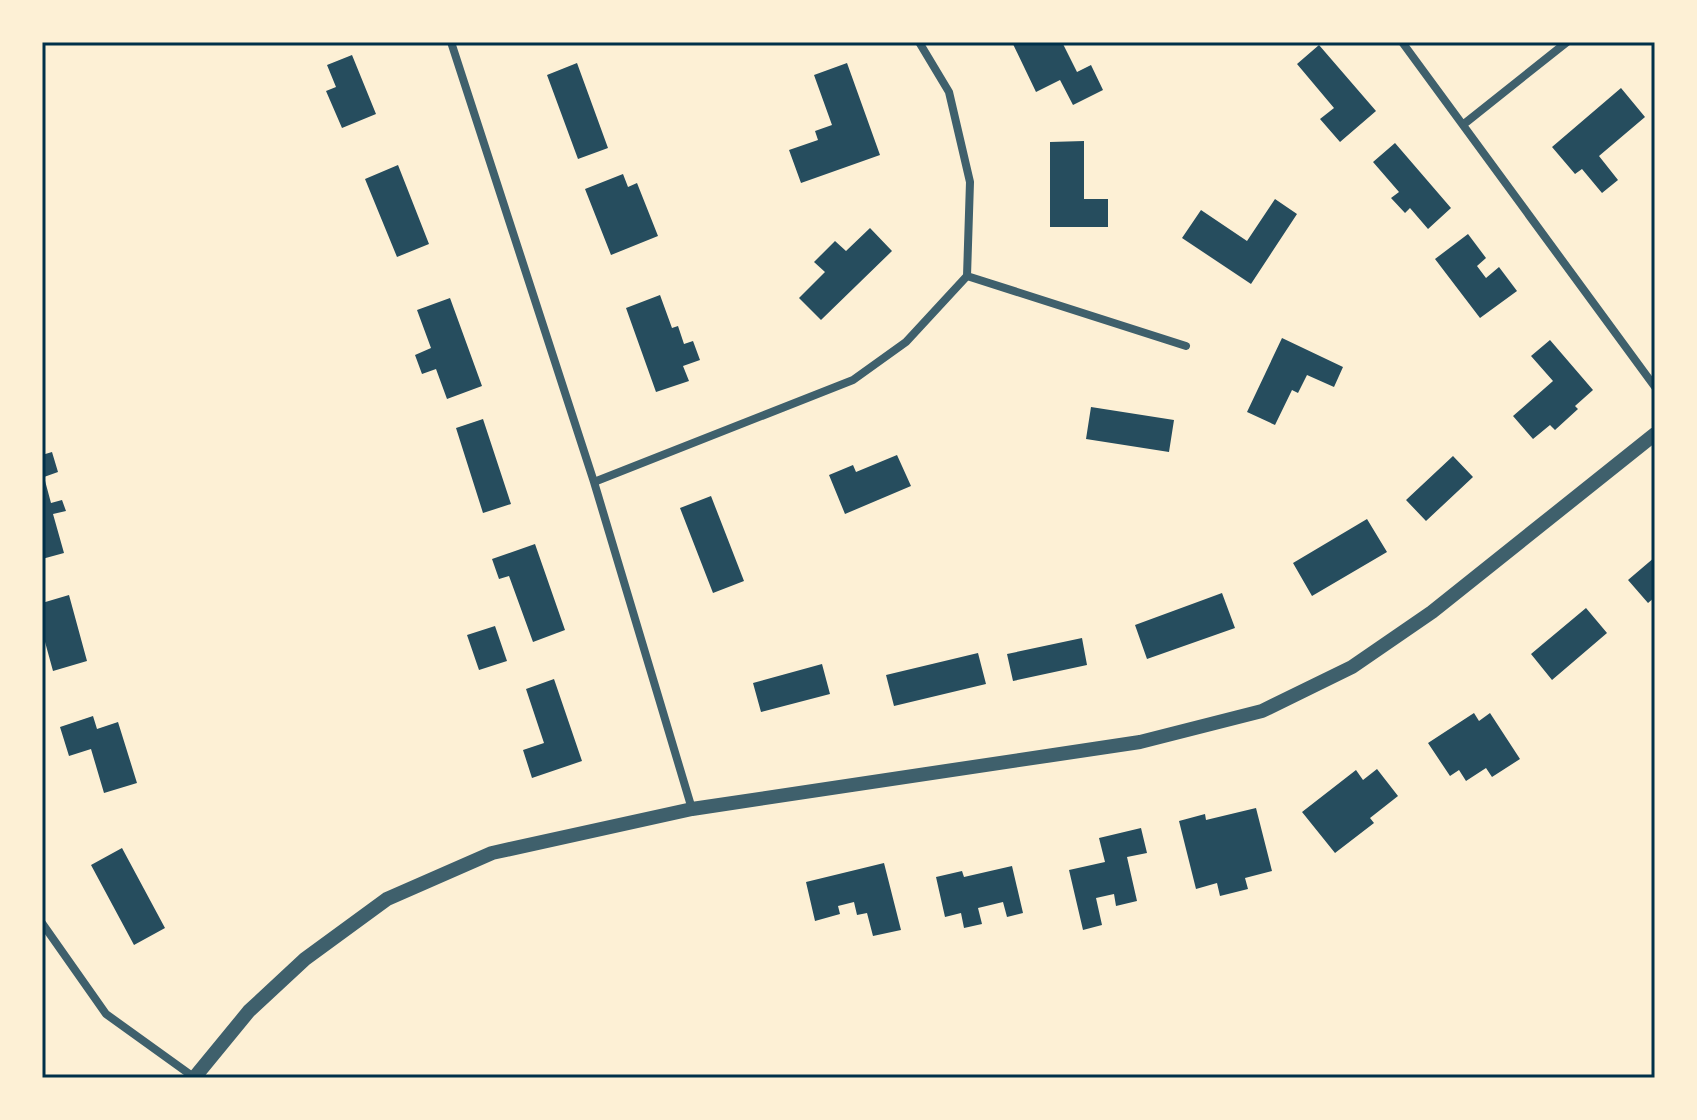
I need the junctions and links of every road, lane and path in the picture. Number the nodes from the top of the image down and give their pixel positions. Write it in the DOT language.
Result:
graph roads {
  1 [pos="451,42"];
  2 [pos="919,42"];
  3 [pos="1402,42"];
  4 [pos="1567,42"];
  5 [pos="1464,124"];
  6 [pos="967,276"];
  7 [pos="1186,346"];
  8 [pos="1655,387"];
  9 [pos="1655,434"];
  10 [pos="594,482"];
  11 [pos="692,809"];
  12 [pos="42,923"];
  13 [pos="195,1078"];
  1 -- 10 [label="street"];
  2 -- 6 [label="street"];
  3 -- 5 [label="street"];
  4 -- 5 [label="street"];
  5 -- 8 [label="street"];
  6 -- 7 [label="street"];
  6 -- 10 [label="street"];
  9 -- 11 [label="street"];
  10 -- 11 [label="street"];
  11 -- 13 [label="street"];
  12 -- 13 [label="street"];
}
